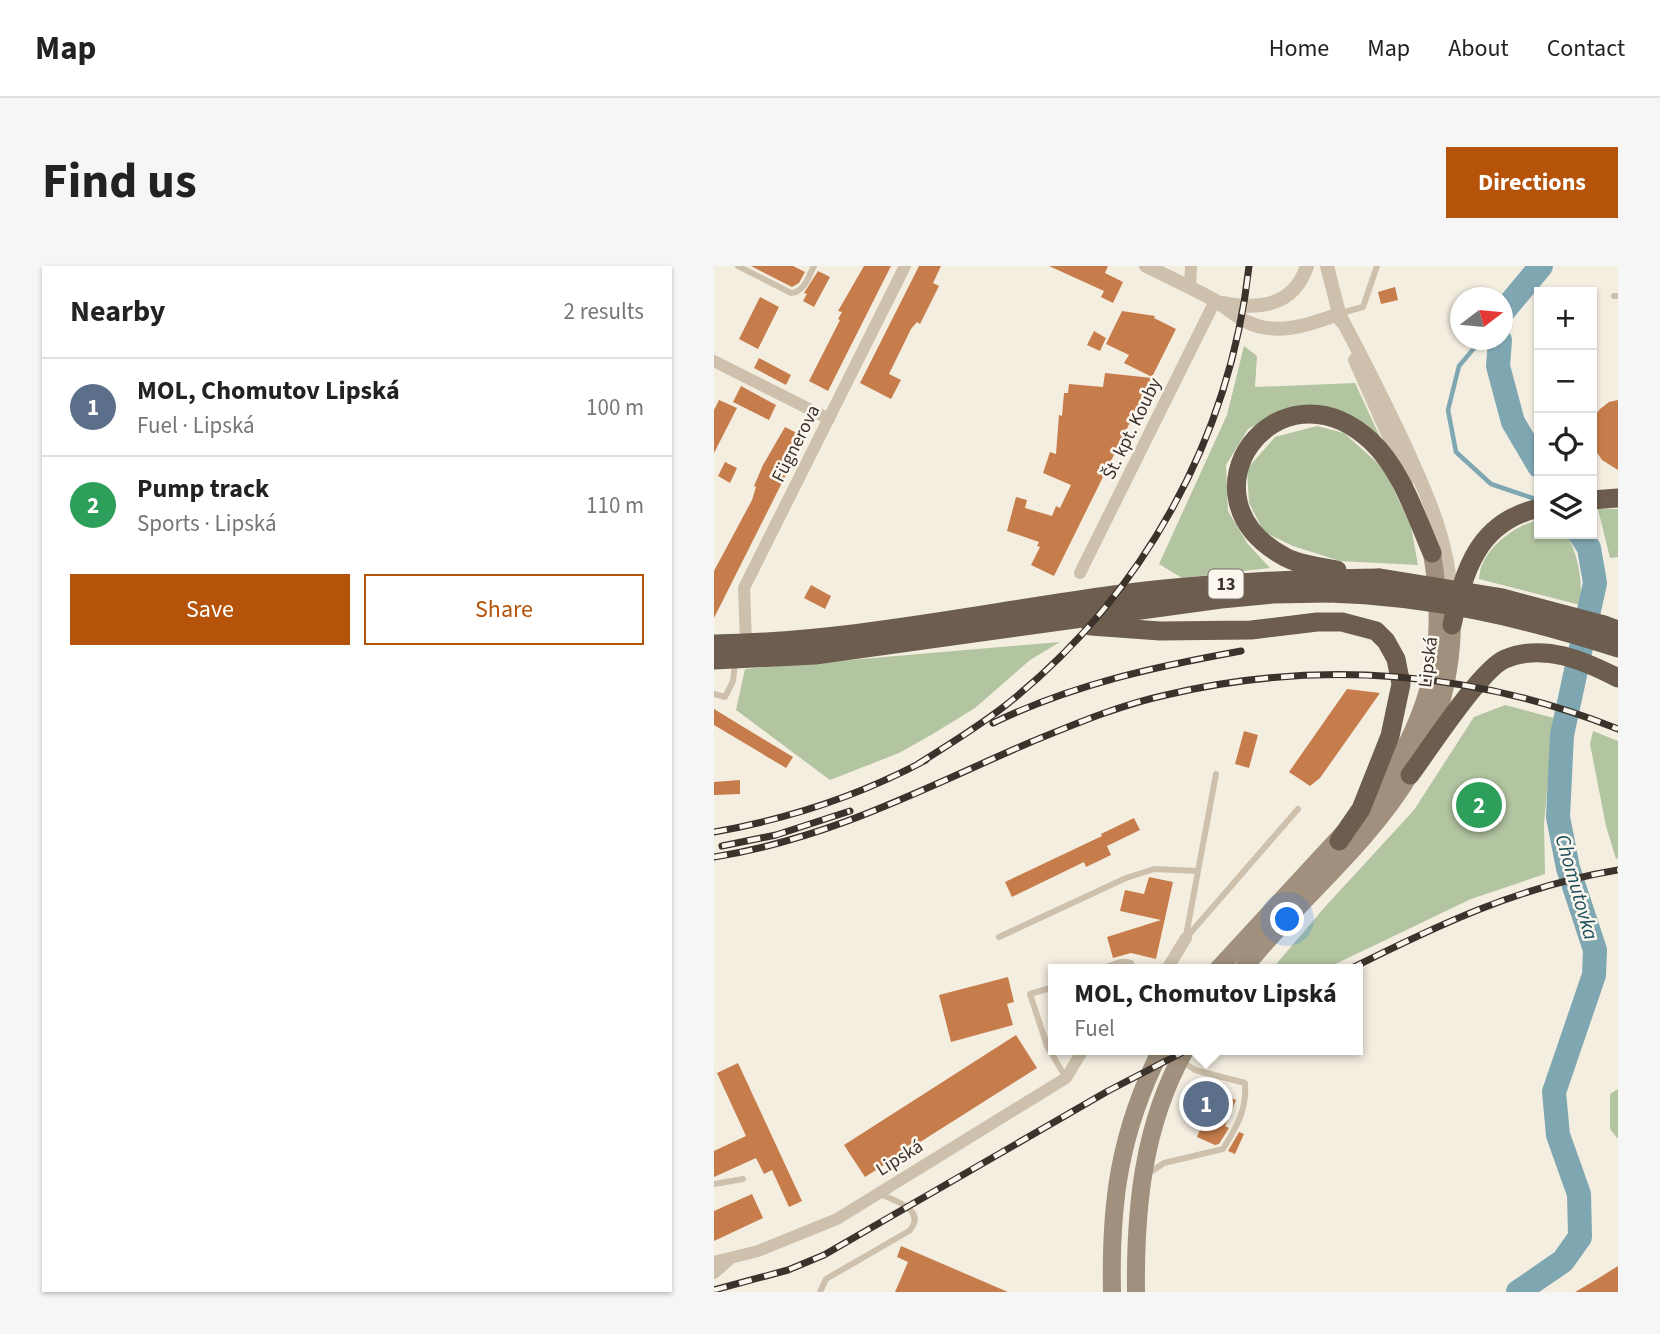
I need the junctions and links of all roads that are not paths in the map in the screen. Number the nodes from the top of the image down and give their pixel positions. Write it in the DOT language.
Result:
graph roads {
  1 [pos="737,266"];
  2 [pos="814,266"];
  3 [pos="905,266"];
  4 [pos="1146,266"];
  5 [pos="1191,266"];
  6 [pos="1307,266"];
  7 [pos="1327,266"];
  8 [pos="1377,266"];
  9 [pos="1190,288"];
  10 [pos="1215,301"];
  11 [pos="1339,314"];
  12 [pos="714,362"];
  13 [pos="829,419"];
  14 [pos="1618,498"];
  15 [pos="1597,500"];
  16 [pos="1534,509"];
  17 [pos="1432,553"];
  18 [pos="1080,573"];
  19 [pos="1380,578"];
  20 [pos="1452,625"];
  21 [pos="1613,626"];
  22 [pos="1023,627"];
  23 [pos="714,644"];
  24 [pos="1618,648"];
  25 [pos="741,651"];
  26 [pos="714,660"];
  27 [pos="1618,678"];
  28 [pos="714,694"];
  29 [pos="1216,774"];
  30 [pos="1410,775"];
  31 [pos="1298,809"];
  32 [pos="1339,841"];
  33 [pos="1197,872"];
  34 [pos="999,937"];
  35 [pos="1186,938"];
  36 [pos="1131,963"];
  37 [pos="1113,964"];
  38 [pos="1170,964"];
  39 [pos="1223,964"];
  40 [pos="1248,964"];
  41 [pos="1048,989"];
  42 [pos="1047,1046"];
  43 [pos="1052,1055"];
  44 [pos="1080,1055"];
  45 [pos="1159,1055"];
  46 [pos="1182,1055"];
  47 [pos="1183,1055"];
  48 [pos="1066,1078"];
  49 [pos="1142,1178"];
  50 [pos="743,1179"];
  51 [pos="714,1184"];
  52 [pos="880,1194"];
  53 [pos="733,1257"];
  54 [pos="714,1262"];
  55 [pos="714,1273"];
  56 [pos="820,1292"];
  57 [pos="1112,1292"];
  58 [pos="1136,1292"];
  1 -- 2 [label="lane"];
  3 -- 13 [label="street, Fügnerova"];
  4 -- 9 [label="street"];
  5 -- 9 [label="street"];
  6 -- 10 [label="street"];
  7 -- 11 [label="street, Lipská"];
  8 -- 11 [label="lane"];
  9 -- 10 [label="street"];
  10 -- 11 [label="street"];
  10 -- 18 [label="street, Št. kpt. Kouby"];
  11 -- 17 [label="street, Lipská"];
  11 -- 20 [label="street, Lipská"];
  12 -- 13 [label="street"];
  13 -- 25 [label="street, Fügnerova"];
  14 -- 15 [label="highway"];
  16 -- 20 [label="highway"];
  17 -- 19 [label="highway"];
  17 -- 32 [label="main road, Lipská"];
  19 -- 21 [label="highway, 13, bridge"];
  19 -- 25 [label="highway, 13"];
  20 -- 30 [label="main road, Lipská"];
  22 -- 24 [label="highway, 13, bridge"];
  22 -- 25 [label="highway, 13"];
  22 -- 32 [label="highway"];
  23 -- 25 [label="highway, 13"];
  25 -- 26 [label="highway, 13"];
  25 -- 28 [label="lane"];
  27 -- 30 [label="highway"];
  29 -- 33 [label="lane"];
  30 -- 40 [label="main road, Lipská"];
  31 -- 35 [label="lane"];
  32 -- 39 [label="main road, Lipská"];
  33 -- 34 [label="lane"];
  33 -- 35 [label="lane"];
  35 -- 38 [label="street"];
  36 -- 37 [label="lane"];
  41 -- 42 [label="lane"];
  43 -- 48 [label="lane"];
  44 -- 48 [label="street, Lipská"];
  45 -- 57 [label="main road"];
  46 -- 49 [label="main road"];
  47 -- 49 [label="lane"];
  48 -- 52 [label="street, Lipská"];
  49 -- 58 [label="main road"];
  50 -- 51 [label="lane"];
  52 -- 53 [label="street, Lipská"];
  52 -- 56 [label="lane"];
  53 -- 54 [label="street, Lipská"];
  53 -- 55 [label="street"];
}
